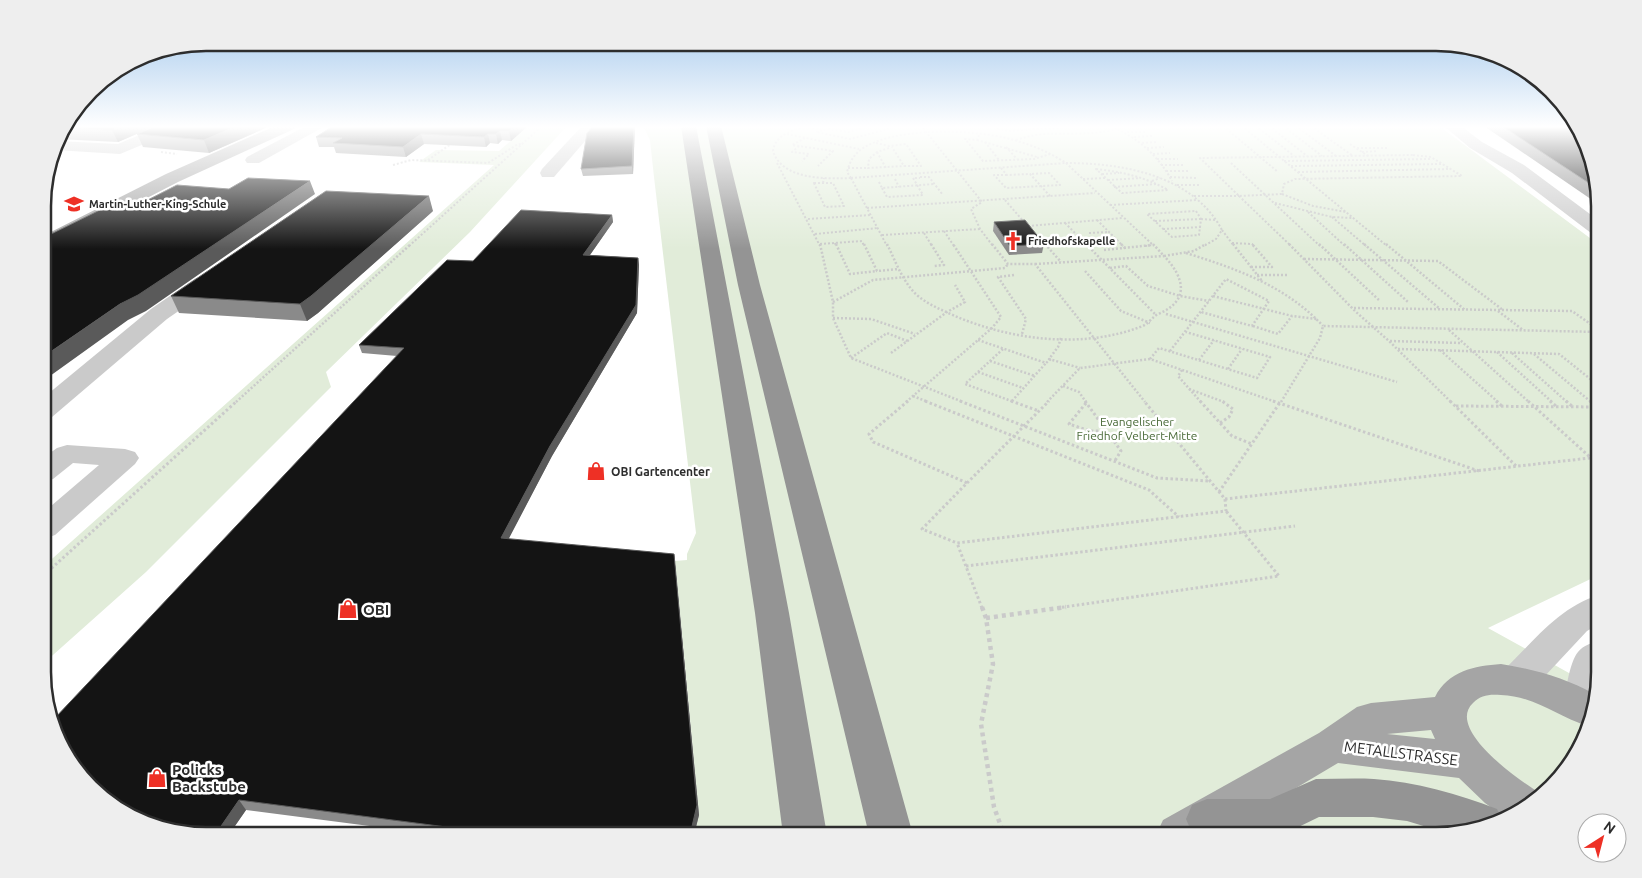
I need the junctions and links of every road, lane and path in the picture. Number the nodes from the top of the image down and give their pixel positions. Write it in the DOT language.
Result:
graph roads {
  1 [pos="208,167"];
  2 [pos="497,167"];
  3 [pos="554,167"];
  4 [pos="695,167"];
  5 [pos="722,167"];
  6 [pos="779,167"];
  7 [pos="784,167"];
  8 [pos="895,167"];
  9 [pos="956,167"];
  10 [pos="1018,167"];
  11 [pos="1070,167"];
  12 [pos="1124,167"];
  13 [pos="1163,167"];
  14 [pos="1209,167"];
  15 [pos="1235,167"];
  16 [pos="1272,167"];
  17 [pos="1291,167"];
  18 [pos="1369,167"];
  19 [pos="1448,167"];
  20 [pos="1514,167"];
  21 [pos="848,168"];
  22 [pos="868,168"];
  23 [pos="886,168"];
  24 [pos="1001,168"];
  25 [pos="1451,169"];
  26 [pos="1518,169"];
  27 [pos="1373,170"];
  28 [pos="959,171"];
  29 [pos="1166,171"];
  30 [pos="1189,171"];
  31 [pos="1125,172"];
  32 [pos="1278,172"];
  33 [pos="1297,172"];
  34 [pos="548,173"];
  35 [pos="916,173"];
  36 [pos="1030,174"];
  37 [pos="1102,174"];
  38 [pos="1007,175"];
  39 [pos="1170,177"];
  40 [pos="1382,177"];
  41 [pos="824,178"];
  42 [pos="851,178"];
  43 [pos="895,178"];
  44 [pos="920,178"];
  45 [pos="1143,178"];
  46 [pos="1160,178"];
  47 [pos="1196,178"];
  48 [pos="1305,178"];
  49 [pos="1083,179"];
  50 [pos="1107,179"];
  51 [pos="1152,181"];
  52 [pos="879,182"];
  53 [pos="1172,182"];
  54 [pos="823,183"];
  55 [pos="934,184"];
  56 [pos="1158,184"];
  57 [pos="1199,184"];
  58 [pos="918,185"];
  59 [pos="1176,185"];
  60 [pos="1041,186"];
  61 [pos="899,187"];
  62 [pos="1114,187"];
  63 [pos="882,188"];
  64 [pos="1096,193"];
  65 [pos="1282,194"];
  66 [pos="943,195"];
  67 [pos="1237,195"];
  68 [pos="1050,196"];
  69 [pos="1194,196"];
  70 [pos="1266,196"];
  71 [pos="1005,200"];
  72 [pos="1199,200"];
  73 [pos="982,202"];
  74 [pos="1274,203"];
  75 [pos="1109,205"];
  76 [pos="867,208"];
  77 [pos="1308,212"];
  78 [pos="1346,212"];
  79 [pos="871,215"];
  80 [pos="1332,217"];
  81 [pos="1124,218"];
  82 [pos="1353,218"];
  83 [pos="808,219"];
  84 [pos="1202,219"];
  85 [pos="1096,220"];
  86 [pos="1217,220"];
  87 [pos="1154,221"];
  88 [pos="1065,223"];
  89 [pos="1591,224"];
  90 [pos="1028,226"];
  91 [pos="1202,227"];
  92 [pos="878,228"];
  93 [pos="980,229"];
  94 [pos="1163,229"];
  95 [pos="1222,230"];
  96 [pos="944,231"];
  97 [pos="924,232"];
  98 [pos="1033,232"];
  99 [pos="1108,232"];
  100 [pos="1089,233"];
  101 [pos="815,234"];
  102 [pos="882,235"];
  103 [pos="1039,238"];
  104 [pos="52,240"];
  105 [pos="1117,240"];
  106 [pos="1096,242"];
  107 [pos="835,243"];
  108 [pos="1232,243"];
  109 [pos="820,244"];
  110 [pos="1152,245"];
  111 [pos="1126,248"];
  112 [pos="1104,250"];
  113 [pos="1184,253"];
  114 [pos="1163,256"];
  115 [pos="1304,259"];
  116 [pos="1102,260"];
  117 [pos="1337,260"];
  118 [pos="1360,260"];
  119 [pos="1383,260"];
  120 [pos="1405,261"];
  121 [pos="1061,263"];
  122 [pos="1008,264"];
  123 [pos="1035,264"];
  124 [pos="934,266"];
  125 [pos="1251,267"];
  126 [pos="1109,268"];
  127 [pos="899,269"];
  128 [pos="223,270"];
  129 [pos="877,271"];
  130 [pos="970,271"];
  131 [pos="1085,271"];
  132 [pos="1289,274"];
  133 [pos="1014,275"];
  134 [pos="1257,275"];
  135 [pos="903,276"];
  136 [pos="1262,281"];
  137 [pos="955,285"];
  138 [pos="1180,296"];
  139 [pos="1213,296"];
  140 [pos="1209,301"];
  141 [pos="1380,301"];
  142 [pos="834,302"];
  143 [pos="1408,302"];
  144 [pos="1354,308"];
  145 [pos="1263,309"];
  146 [pos="1440,310"];
  147 [pos="1465,310"];
  148 [pos="1497,311"];
  149 [pos="1504,311"];
  150 [pos="946,312"];
  151 [pos="1201,312"];
  152 [pos="1166,314"];
  153 [pos="1156,315"];
  154 [pos="1292,316"];
  155 [pos="833,318"];
  156 [pos="1318,319"];
  157 [pos="1194,322"];
  158 [pos="1151,323"];
  159 [pos="1252,326"];
  160 [pos="1323,326"];
  161 [pos="1591,326"];
  162 [pos="1371,327"];
  163 [pos="992,328"];
  164 [pos="1449,330"];
  165 [pos="1524,331"];
  166 [pos="1591,331"];
  167 [pos="1186,332"];
  168 [pos="916,334"];
  169 [pos="1022,334"];
  170 [pos="1092,337"];
  171 [pos="1061,338"];
  172 [pos="978,340"];
  173 [pos="1214,340"];
  174 [pos="907,341"];
  175 [pos="1389,341"];
  176 [pos="1462,342"];
  177 [pos="1003,349"];
  178 [pos="1242,349"];
  179 [pos="1397,349"];
  180 [pos="1440,350"];
  181 [pos="1170,351"];
  182 [pos="1471,351"];
  183 [pos="1497,352"];
  184 [pos="891,353"];
  185 [pos="1511,353"];
  186 [pos="1533,353"];
  187 [pos="1309,356"];
  188 [pos="851,358"];
  189 [pos="1051,359"];
  190 [pos="1150,359"];
  191 [pos="1199,360"];
  192 [pos="990,361"];
  193 [pos="1046,363"];
  194 [pos="1113,363"];
  195 [pos="1080,368"];
  196 [pos="1228,369"];
  197 [pos="1182,370"];
  198 [pos="978,372"];
  199 [pos="1035,376"];
  200 [pos="1591,380"];
  201 [pos="1397,382"];
  202 [pos="1063,386"];
  203 [pos="923,387"];
  204 [pos="1023,388"];
  205 [pos="1189,389"];
  206 [pos="913,396"];
  207 [pos="1012,401"];
  208 [pos="1591,401"];
  209 [pos="1086,403"];
  210 [pos="1280,403"];
  211 [pos="52,404"];
  212 [pos="1455,406"];
  213 [pos="1502,406"];
  214 [pos="1533,406"];
  215 [pos="1557,407"];
  216 [pos="1573,407"];
  217 [pos="1591,407"];
  218 [pos="1039,411"];
  219 [pos="1220,423"];
  220 [pos="1024,427"];
  221 [pos="1106,431"];
  222 [pos="1015,436"];
  223 [pos="1252,444"];
  224 [pos="1591,458"];
  225 [pos="1114,462"];
  226 [pos="51,467"];
  227 [pos="1517,467"];
  228 [pos="1479,471"];
  229 [pos="1210,480"];
  230 [pos="967,483"];
  231 [pos="1219,492"];
  232 [pos="1225,498"];
  233 [pos="1226,511"];
  234 [pos="1180,517"];
  235 [pos="51,522"];
  236 [pos="1295,526"];
  237 [pos="1245,532"];
  238 [pos="956,543"];
  239 [pos="966,566"];
  240 [pos="51,569"];
  241 [pos="1591,613"];
  242 [pos="986,618"];
  243 [pos="1591,662"];
  244 [pos="1516,681"];
  245 [pos="1587,705"];
  246 [pos="1586,709"];
  247 [pos="1449,712"];
  248 [pos="1333,745"];
  249 [pos="1469,761"];
  250 [pos="1519,803"];
  251 [pos="1476,821"];
  252 [pos="889,826"];
  253 [pos="1001,826"];
  254 [pos="1193,826"];
  255 [pos="1200,826"];
  256 [pos="804,827"];
  1 -- 104 [label="main road"];
  2 -- 240 [label="path"];
  3 -- 34 [label="street"];
  4 -- 256 [label="highway"];
  5 -- 252 [label="highway"];
  6 -- 83 [label="path"];
  7 -- 41 [label="path"];
  8 -- 23 [label="path"];
  9 -- 28 [label="path"];
  10 -- 24 [label="path"];
  11 -- 49 [label="path"];
  12 -- 46 [label="path"];
  13 -- 29 [label="path"];
  14 -- 67 [label="path"];
  15 -- 70 [label="path"];
  16 -- 32 [label="path"];
  17 -- 33 [label="path"];
  18 -- 27 [label="path"];
  19 -- 25 [label="path"];
  20 -- 26 [label="street"];
  21 -- 22 [label="path"];
  21 -- 42 [label="path"];
  22 -- 23 [label="path"];
  24 -- 28 [label="path"];
  24 -- 38 [label="path"];
  25 -- 27 [label="path"];
  25 -- 40 [label="path"];
  26 -- 89 [label="street"];
  27 -- 33 [label="path"];
  27 -- 40 [label="path"];
  28 -- 35 [label="path"];
  28 -- 73 [label="path"];
  29 -- 30 [label="path"];
  29 -- 39 [label="path"];
  31 -- 37 [label="path"];
  31 -- 37 [label="path"];
  31 -- 45 [label="path"];
  33 -- 48 [label="path"];
  35 -- 42 [label="path"];
  35 -- 44 [label="path"];
  36 -- 38 [label="path"];
  36 -- 60 [label="path"];
  36 -- 60 [label="path"];
  37 -- 50 [label="path"];
  38 -- 60 [label="path"];
  39 -- 47 [label="path"];
  39 -- 53 [label="path"];
  40 -- 48 [label="path"];
  41 -- 42 [label="path"];
  41 -- 54 [label="path"];
  42 -- 76 [label="path"];
  43 -- 61 [label="path"];
  44 -- 55 [label="path"];
  44 -- 58 [label="path"];
  45 -- 50 [label="path"];
  45 -- 51 [label="path"];
  46 -- 51 [label="path"];
  46 -- 53 [label="path"];
  48 -- 65 [label="path"];
  48 -- 78 [label="path"];
  49 -- 50 [label="path"];
  49 -- 64 [label="path"];
  50 -- 62 [label="path"];
  51 -- 56 [label="path"];
  52 -- 63 [label="path"];
  53 -- 59 [label="path"];
  54 -- 54 [label="path"];
  55 -- 58 [label="path"];
  55 -- 66 [label="path"];
  56 -- 62 [label="path"];
  56 -- 62 [label="path"];
  57 -- 59 [label="path"];
  58 -- 61 [label="path"];
  58 -- 63 [label="path"];
  59 -- 69 [label="path"];
  60 -- 68 [label="path"];
  61 -- 63 [label="path"];
  64 -- 68 [label="path"];
  64 -- 75 [label="path"];
  65 -- 70 [label="path"];
  65 -- 78 [label="path"];
  67 -- 69 [label="path"];
  67 -- 70 [label="path"];
  67 -- 115 [label="path"];
  68 -- 71 [label="path"];
  69 -- 72 [label="path"];
  70 -- 74 [label="path"];
  71 -- 73 [label="path"];
  71 -- 90 [label="path"];
  72 -- 75 [label="path"];
  72 -- 86 [label="path"];
  73 -- 76 [label="path"];
  73 -- 93 [label="path"];
  74 -- 77 [label="path"];
  74 -- 117 [label="path"];
  75 -- 81 [label="path"];
  76 -- 79 [label="path"];
  77 -- 80 [label="path"];
  77 -- 118 [label="path"];
  78 -- 82 [label="path"];
  79 -- 83 [label="path"];
  79 -- 92 [label="path"];
  80 -- 82 [label="path"];
  80 -- 119 [label="path"];
  81 -- 85 [label="path"];
  81 -- 110 [label="path"];
  82 -- 120 [label="path"];
  83 -- 101 [label="path"];
  84 -- 86 [label="path"];
  84 -- 87 [label="path"];
  84 -- 87 [label="path"];
  84 -- 91 [label="path"];
  85 -- 88 [label="path"];
  85 -- 99 [label="path"];
  86 -- 95 [label="path"];
  87 -- 94 [label="path"];
  88 -- 90 [label="path"];
  88 -- 116 [label="path"];
  90 -- 98 [label="path"];
  91 -- 94 [label="path"];
  91 -- 94 [label="path"];
  92 -- 101 [label="path"];
  92 -- 102 [label="path"];
  93 -- 96 [label="path"];
  93 -- 122 [label="path"];
  95 -- 108 [label="path"];
  95 -- 113 [label="path"];
  96 -- 97 [label="path"];
  96 -- 130 [label="path"];
  97 -- 102 [label="path"];
  97 -- 124 [label="path"];
  99 -- 100 [label="path"];
  99 -- 105 [label="path"];
  101 -- 109 [label="path"];
  102 -- 127 [label="path"];
  103 -- 121 [label="path"];
  105 -- 106 [label="path"];
  105 -- 111 [label="path"];
  107 -- 109 [label="path"];
  107 -- 129 [label="path"];
  107 -- 129 [label="path"];
  108 -- 125 [label="path"];
  108 -- 125 [label="path"];
  109 -- 142 [label="path"];
  110 -- 111 [label="path"];
  110 -- 114 [label="path"];
  111 -- 112 [label="path"];
  113 -- 114 [label="path"];
  113 -- 136 [label="path"];
  114 -- 116 [label="path"];
  114 -- 138 [label="path"];
  115 -- 117 [label="path"];
  115 -- 144 [label="path"];
  116 -- 121 [label="path"];
  116 -- 126 [label="path"];
  117 -- 118 [label="path"];
  117 -- 141 [label="path"];
  118 -- 119 [label="path"];
  118 -- 143 [label="path"];
  119 -- 120 [label="path"];
  119 -- 146 [label="path"];
  120 -- 147 [label="path"];
  120 -- 149 [label="path"];
  121 -- 123 [label="path"];
  122 -- 123 [label="path"];
  122 -- 130 [label="path"];
  123 -- 170 [label="path"];
  125 -- 134 [label="path"];
  126 -- 138 [label="path"];
  126 -- 153 [label="path"];
  127 -- 129 [label="path"];
  127 -- 135 [label="path"];
  128 -- 211 [label="street"];
  130 -- 135 [label="path"];
  130 -- 163 [label="path"];
  131 -- 158 [label="path"];
  132 -- 134 [label="path"];
  133 -- 169 [label="path"];
  134 -- 136 [label="path"];
  135 -- 142 [label="path"];
  135 -- 150 [label="path"];
  136 -- 156 [label="path"];
  137 -- 150 [label="path"];
  138 -- 140 [label="path"];
  138 -- 152 [label="path"];
  139 -- 140 [label="path"];
  139 -- 145 [label="path"];
  139 -- 145 [label="path"];
  140 -- 151 [label="path"];
  142 -- 155 [label="path"];
  144 -- 146 [label="path"];
  144 -- 162 [label="path"];
  145 -- 154 [label="path"];
  145 -- 159 [label="path"];
  146 -- 147 [label="path"];
  147 -- 148 [label="path"];
  148 -- 149 [label="path"];
  148 -- 165 [label="path"];
  149 -- 161 [label="path"];
  150 -- 163 [label="path"];
  150 -- 168 [label="path"];
  151 -- 157 [label="path"];
  151 -- 159 [label="path"];
  152 -- 153 [label="path"];
  152 -- 157 [label="path"];
  153 -- 158 [label="path"];
  154 -- 156 [label="path"];
  154 -- 159 [label="path"];
  155 -- 168 [label="path"];
  155 -- 188 [label="path"];
  156 -- 160 [label="path"];
  157 -- 167 [label="path"];
  157 -- 187 [label="path"];
  158 -- 170 [label="path"];
  160 -- 162 [label="path"];
  160 -- 187 [label="path"];
  162 -- 164 [label="path"];
  162 -- 175 [label="path"];
  163 -- 169 [label="path"];
  163 -- 172 [label="path"];
  164 -- 165 [label="path"];
  164 -- 176 [label="path"];
  165 -- 166 [label="path"];
  167 -- 173 [label="path"];
  167 -- 181 [label="path"];
  168 -- 174 [label="path"];
  169 -- 171 [label="path"];
  170 -- 171 [label="path"];
  170 -- 194 [label="path"];
  171 -- 189 [label="path"];
  172 -- 177 [label="path"];
  172 -- 203 [label="path"];
  173 -- 178 [label="path"];
  173 -- 191 [label="path"];
  174 -- 184 [label="path"];
  174 -- 188 [label="path"];
  175 -- 176 [label="path"];
  175 -- 179 [label="path"];
  176 -- 182 [label="path"];
  177 -- 192 [label="path"];
  177 -- 193 [label="path"];
  178 -- 196 [label="path"];
  178 -- 196 [label="path"];
  179 -- 180 [label="path"];
  179 -- 212 [label="path"];
  180 -- 182 [label="path"];
  180 -- 213 [label="path"];
  181 -- 190 [label="path"];
  181 -- 191 [label="path"];
  182 -- 183 [label="path"];
  182 -- 214 [label="path"];
  183 -- 185 [label="path"];
  183 -- 215 [label="path"];
  185 -- 186 [label="path"];
  185 -- 216 [label="path"];
  186 -- 200 [label="path"];
  186 -- 208 [label="path"];
  187 -- 201 [label="path"];
  187 -- 210 [label="path"];
  188 -- 203 [label="path"];
  189 -- 193 [label="path"];
  189 -- 195 [label="path"];
  190 -- 194 [label="path"];
  190 -- 197 [label="path"];
  191 -- 196 [label="path"];
  192 -- 198 [label="path"];
  192 -- 199 [label="path"];
  193 -- 199 [label="path"];
  194 -- 195 [label="path"];
  194 -- 229 [label="path"];
  195 -- 202 [label="path"];
  197 -- 205 [label="path"];
  197 -- 210 [label="path"];
  198 -- 204 [label="path"];
  198 -- 207 [label="path"];
  199 -- 204 [label="path"];
  202 -- 209 [label="path"];
  202 -- 218 [label="path"];
  203 -- 206 [label="path"];
  203 -- 220 [label="path"];
  204 -- 207 [label="path"];
  205 -- 219 [label="path"];
  205 -- 219 [label="path"];
  206 -- 222 [label="path"];
  206 -- 230 [label="path"];
  207 -- 218 [label="path"];
  209 -- 221 [label="path"];
  209 -- 221 [label="path"];
  210 -- 223 [label="path"];
  210 -- 228 [label="path"];
  212 -- 213 [label="path"];
  212 -- 227 [label="path"];
  213 -- 214 [label="path"];
  214 -- 215 [label="path"];
  214 -- 224 [label="path"];
  215 -- 216 [label="path"];
  216 -- 217 [label="path"];
  218 -- 220 [label="path"];
  219 -- 223 [label="path"];
  220 -- 222 [label="path"];
  220 -- 225 [label="path"];
  221 -- 225 [label="path"];
  222 -- 230 [label="path"];
  222 -- 234 [label="path"];
  223 -- 231 [label="path"];
  224 -- 227 [label="path"];
  225 -- 229 [label="path"];
  226 -- 235 [label="street"];
  227 -- 228 [label="path"];
  228 -- 232 [label="path"];
  229 -- 231 [label="path"];
  230 -- 238 [label="path"];
  231 -- 232 [label="path"];
  232 -- 233 [label="path"];
  233 -- 234 [label="path"];
  233 -- 237 [label="path"];
  234 -- 238 [label="path"];
  236 -- 237 [label="path"];
  237 -- 239 [label="path"];
  237 -- 242 [label="path"];
  238 -- 239 [label="path"];
  239 -- 242 [label="path"];
  241 -- 244 [label="street"];
  242 -- 253 [label="path"];
  243 -- 245 [label="street"];
  244 -- 246 [label="main road"];
  244 -- 247 [label="main road"];
  247 -- 248 [label="main road, METALLSTRASSE"];
  247 -- 249 [label="main road"];
  248 -- 249 [label="main road, METALLSTRASSE"];
  248 -- 254 [label="main road, METALLSTRASSE"];
  249 -- 250 [label="main road"];
  251 -- 255 [label="highway"];
}
